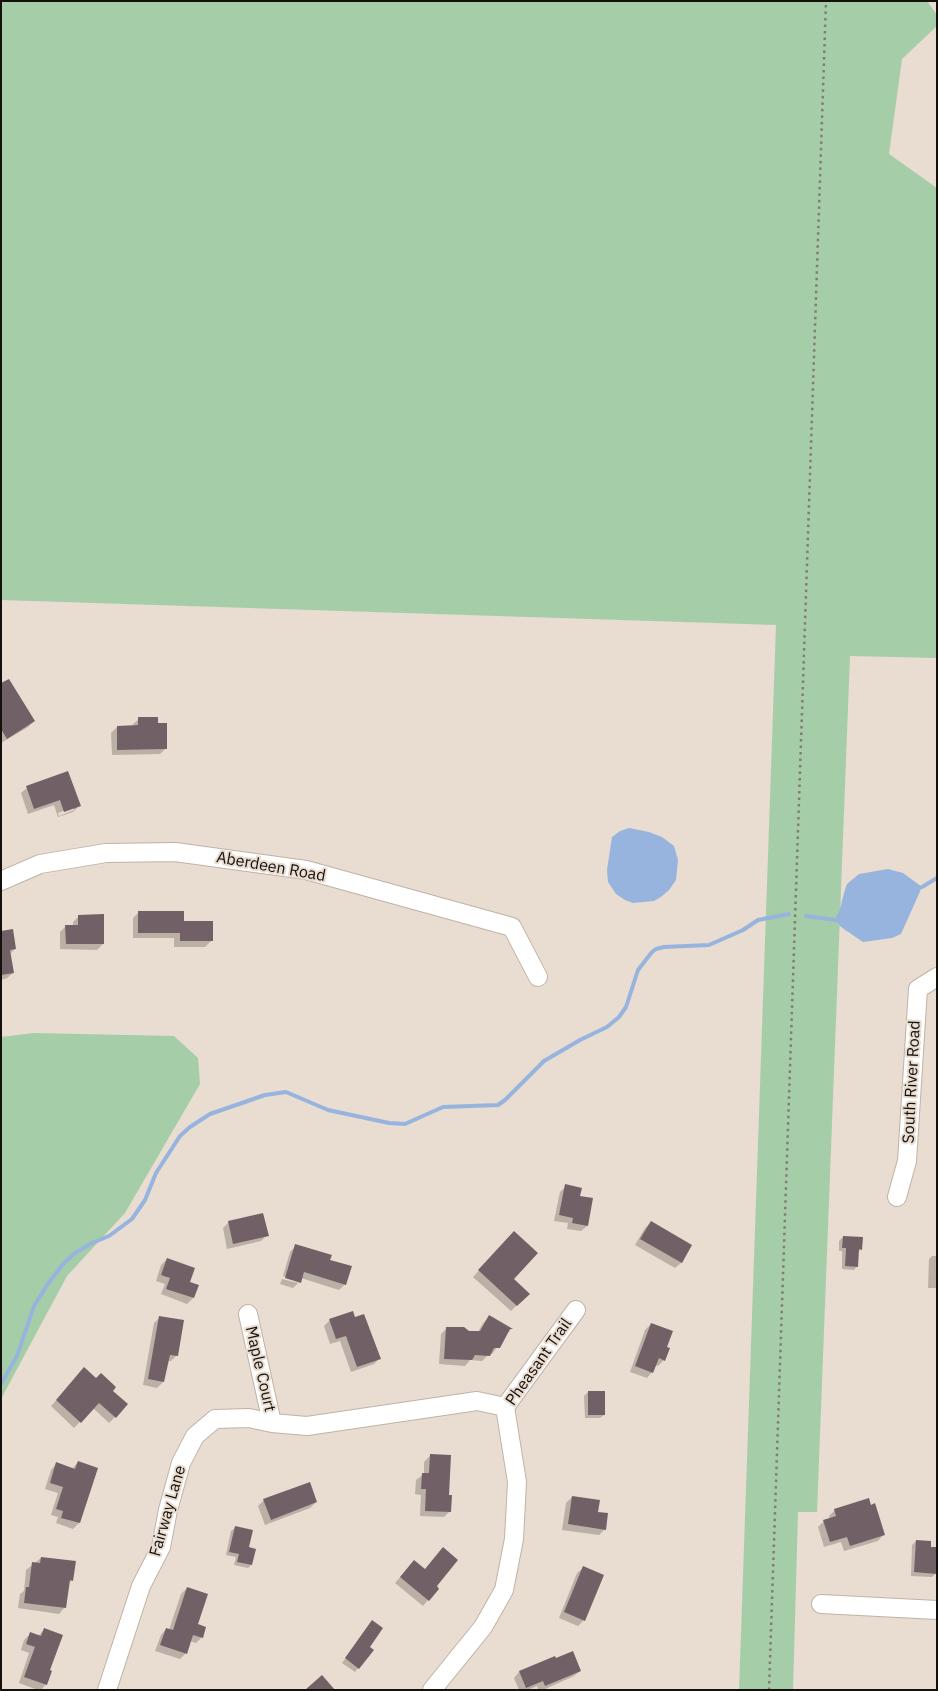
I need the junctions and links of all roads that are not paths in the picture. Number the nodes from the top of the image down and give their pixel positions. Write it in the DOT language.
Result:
graph roads {
  1 [pos="1,881"];
  2 [pos="538,977"];
  3 [pos="937,978"];
  4 [pos="897,1197"];
  5 [pos="576,1310"];
  6 [pos="248,1314"];
  7 [pos="505,1407"];
  8 [pos="272,1424"];
  9 [pos="821,1604"];
  10 [pos="937,1610"];
  11 [pos="107,1690"];
  12 [pos="432,1690"];
  1 -- 2 [label="street, Aberdeen Road"];
  3 -- 4 [label="street, South River Road"];
  5 -- 7 [label="street, Pheasant Trail"];
  6 -- 8 [label="street, Maple Court"];
  7 -- 8 [label="street, Fairway Lane"];
  7 -- 12 [label="street, Pheasant Trail"];
  8 -- 11 [label="street, Fairway Lane"];
  9 -- 10 [label="street"];
}
